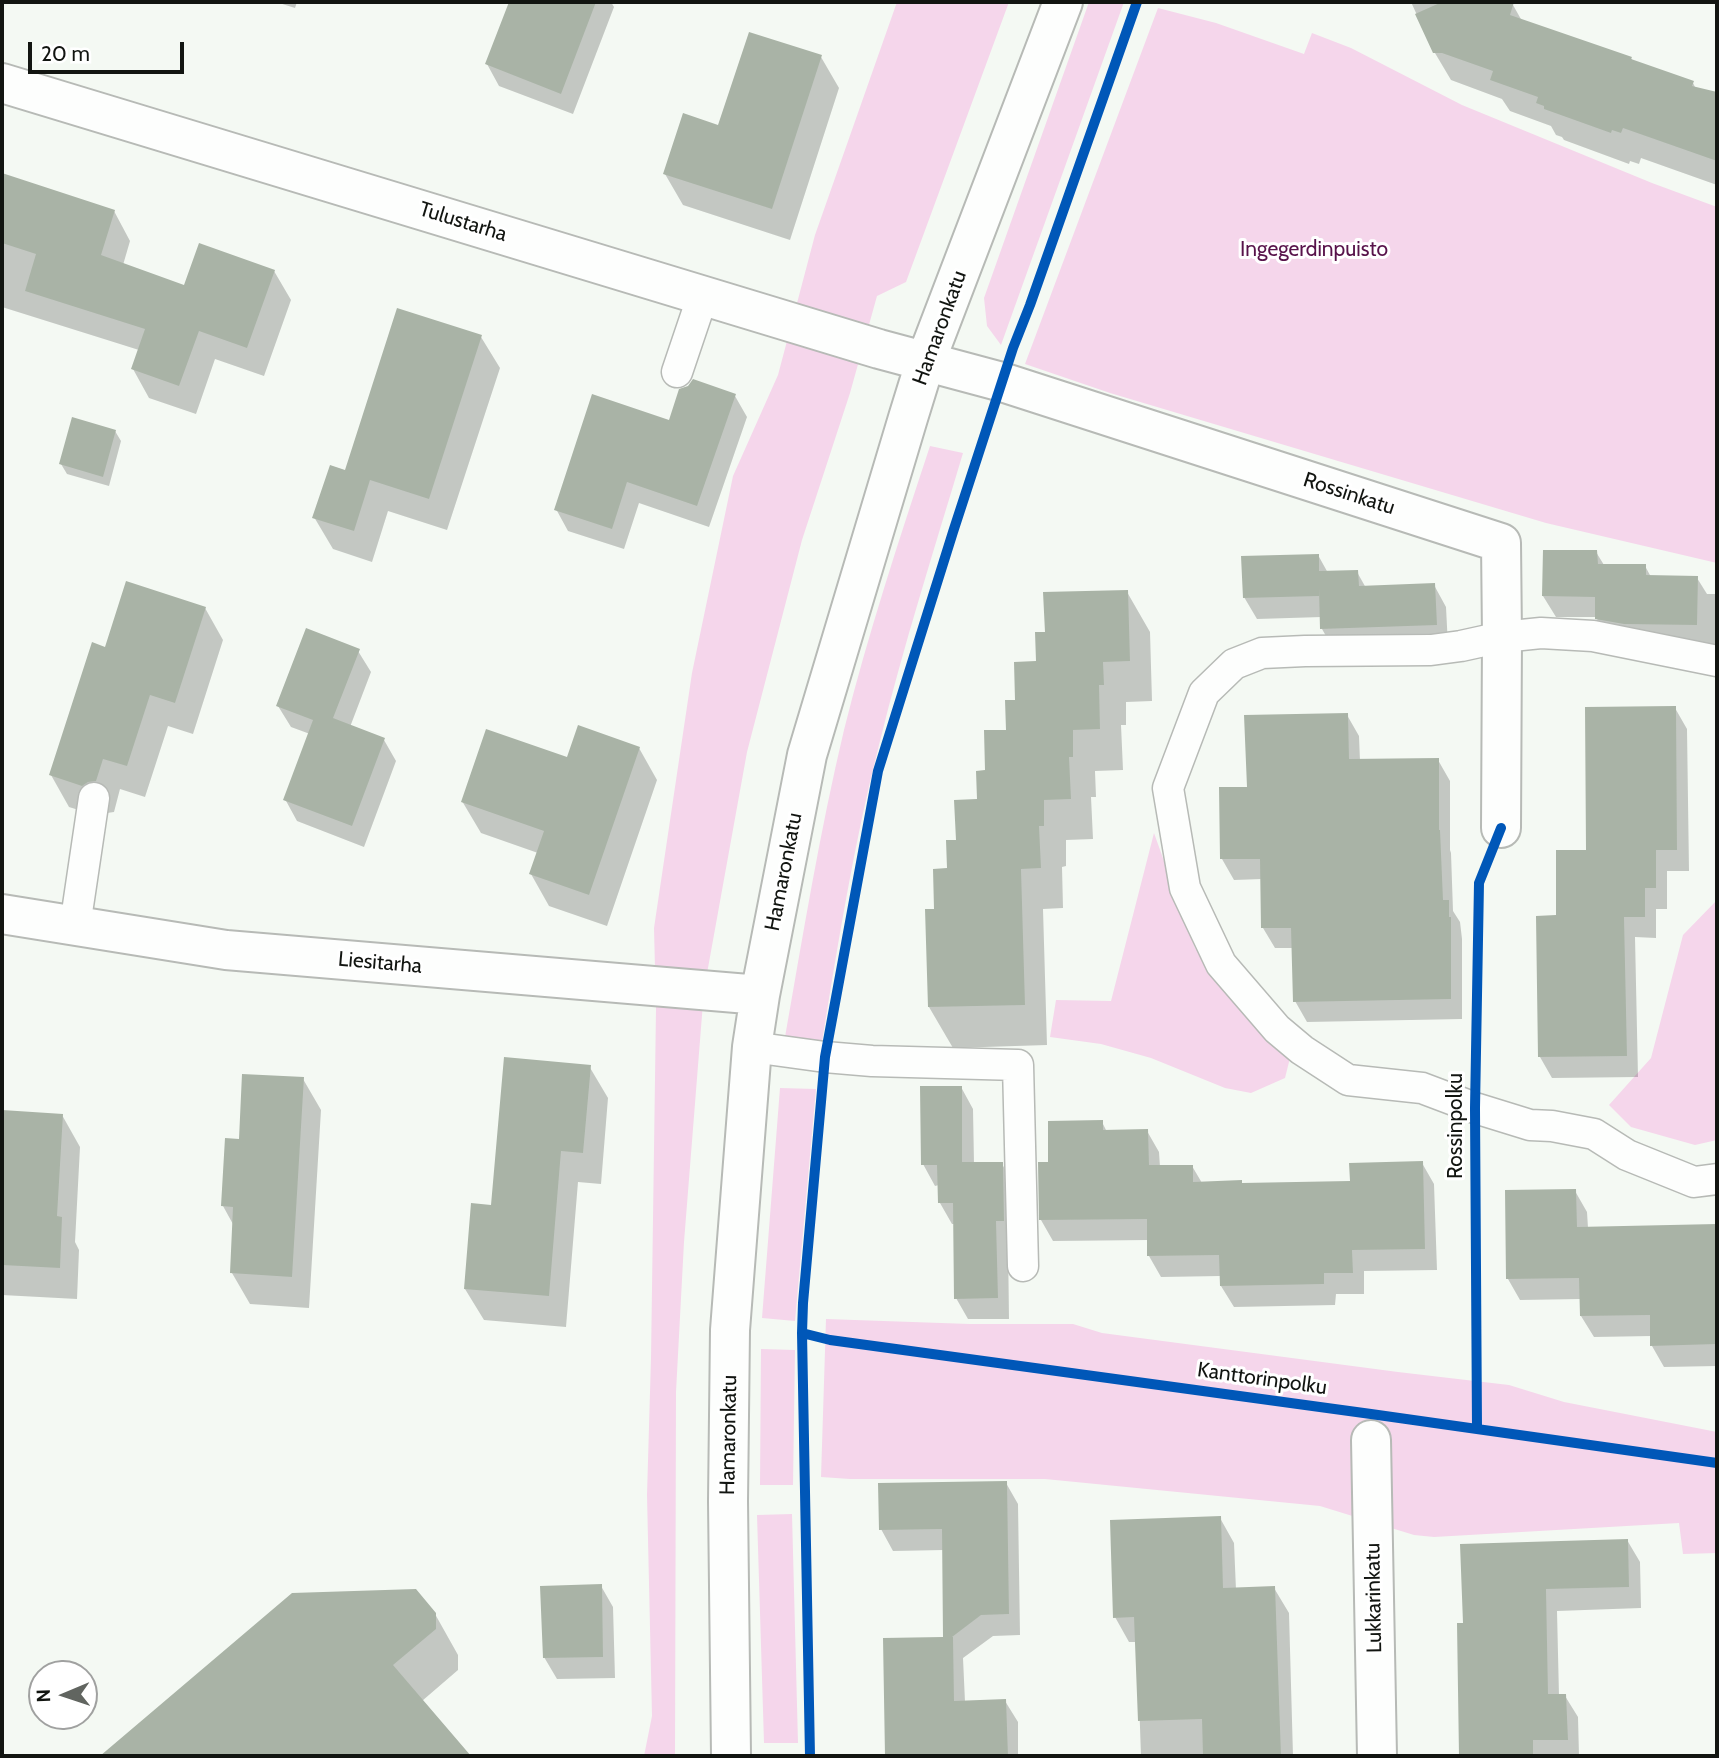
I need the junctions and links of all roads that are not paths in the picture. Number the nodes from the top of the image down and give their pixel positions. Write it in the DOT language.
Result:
graph roads {
  1 [pos="1058,15"];
  2 [pos="2,83"];
  3 [pos="703,295"];
  4 [pos="925,363"];
  5 [pos="677,372"];
  6 [pos="1502,637"];
  7 [pos="1717,661"];
  8 [pos="94,798"];
  9 [pos="1501,828"];
  10 [pos="2,914"];
  11 [pos="75,926"];
  12 [pos="760,995"];
  13 [pos="752,1047"];
  14 [pos="1717,1180"];
  15 [pos="1023,1266"];
  16 [pos="1371,1440"];
  17 [pos="731,1756"];
  18 [pos="1377,1756"];
  1 -- 4 [label="street, Hamaronkatu"];
  2 -- 3 [label="street, Tulustarha"];
  3 -- 4 [label="street, Tulustarha"];
  3 -- 5 [label="lane"];
  4 -- 6 [label="street, Rossinkatu"];
  4 -- 12 [label="street, Hamaronkatu"];
  6 -- 7 [label="lane"];
  6 -- 9 [label="street, Rossinkatu"];
  6 -- 14 [label="lane"];
  8 -- 11 [label="lane"];
  10 -- 11 [label="street, Liesitarha"];
  11 -- 12 [label="street, Liesitarha"];
  12 -- 13 [label="street, Hamaronkatu"];
  13 -- 15 [label="lane"];
  13 -- 17 [label="street, Hamaronkatu"];
  16 -- 18 [label="street, Lukkarinkatu"];
}
